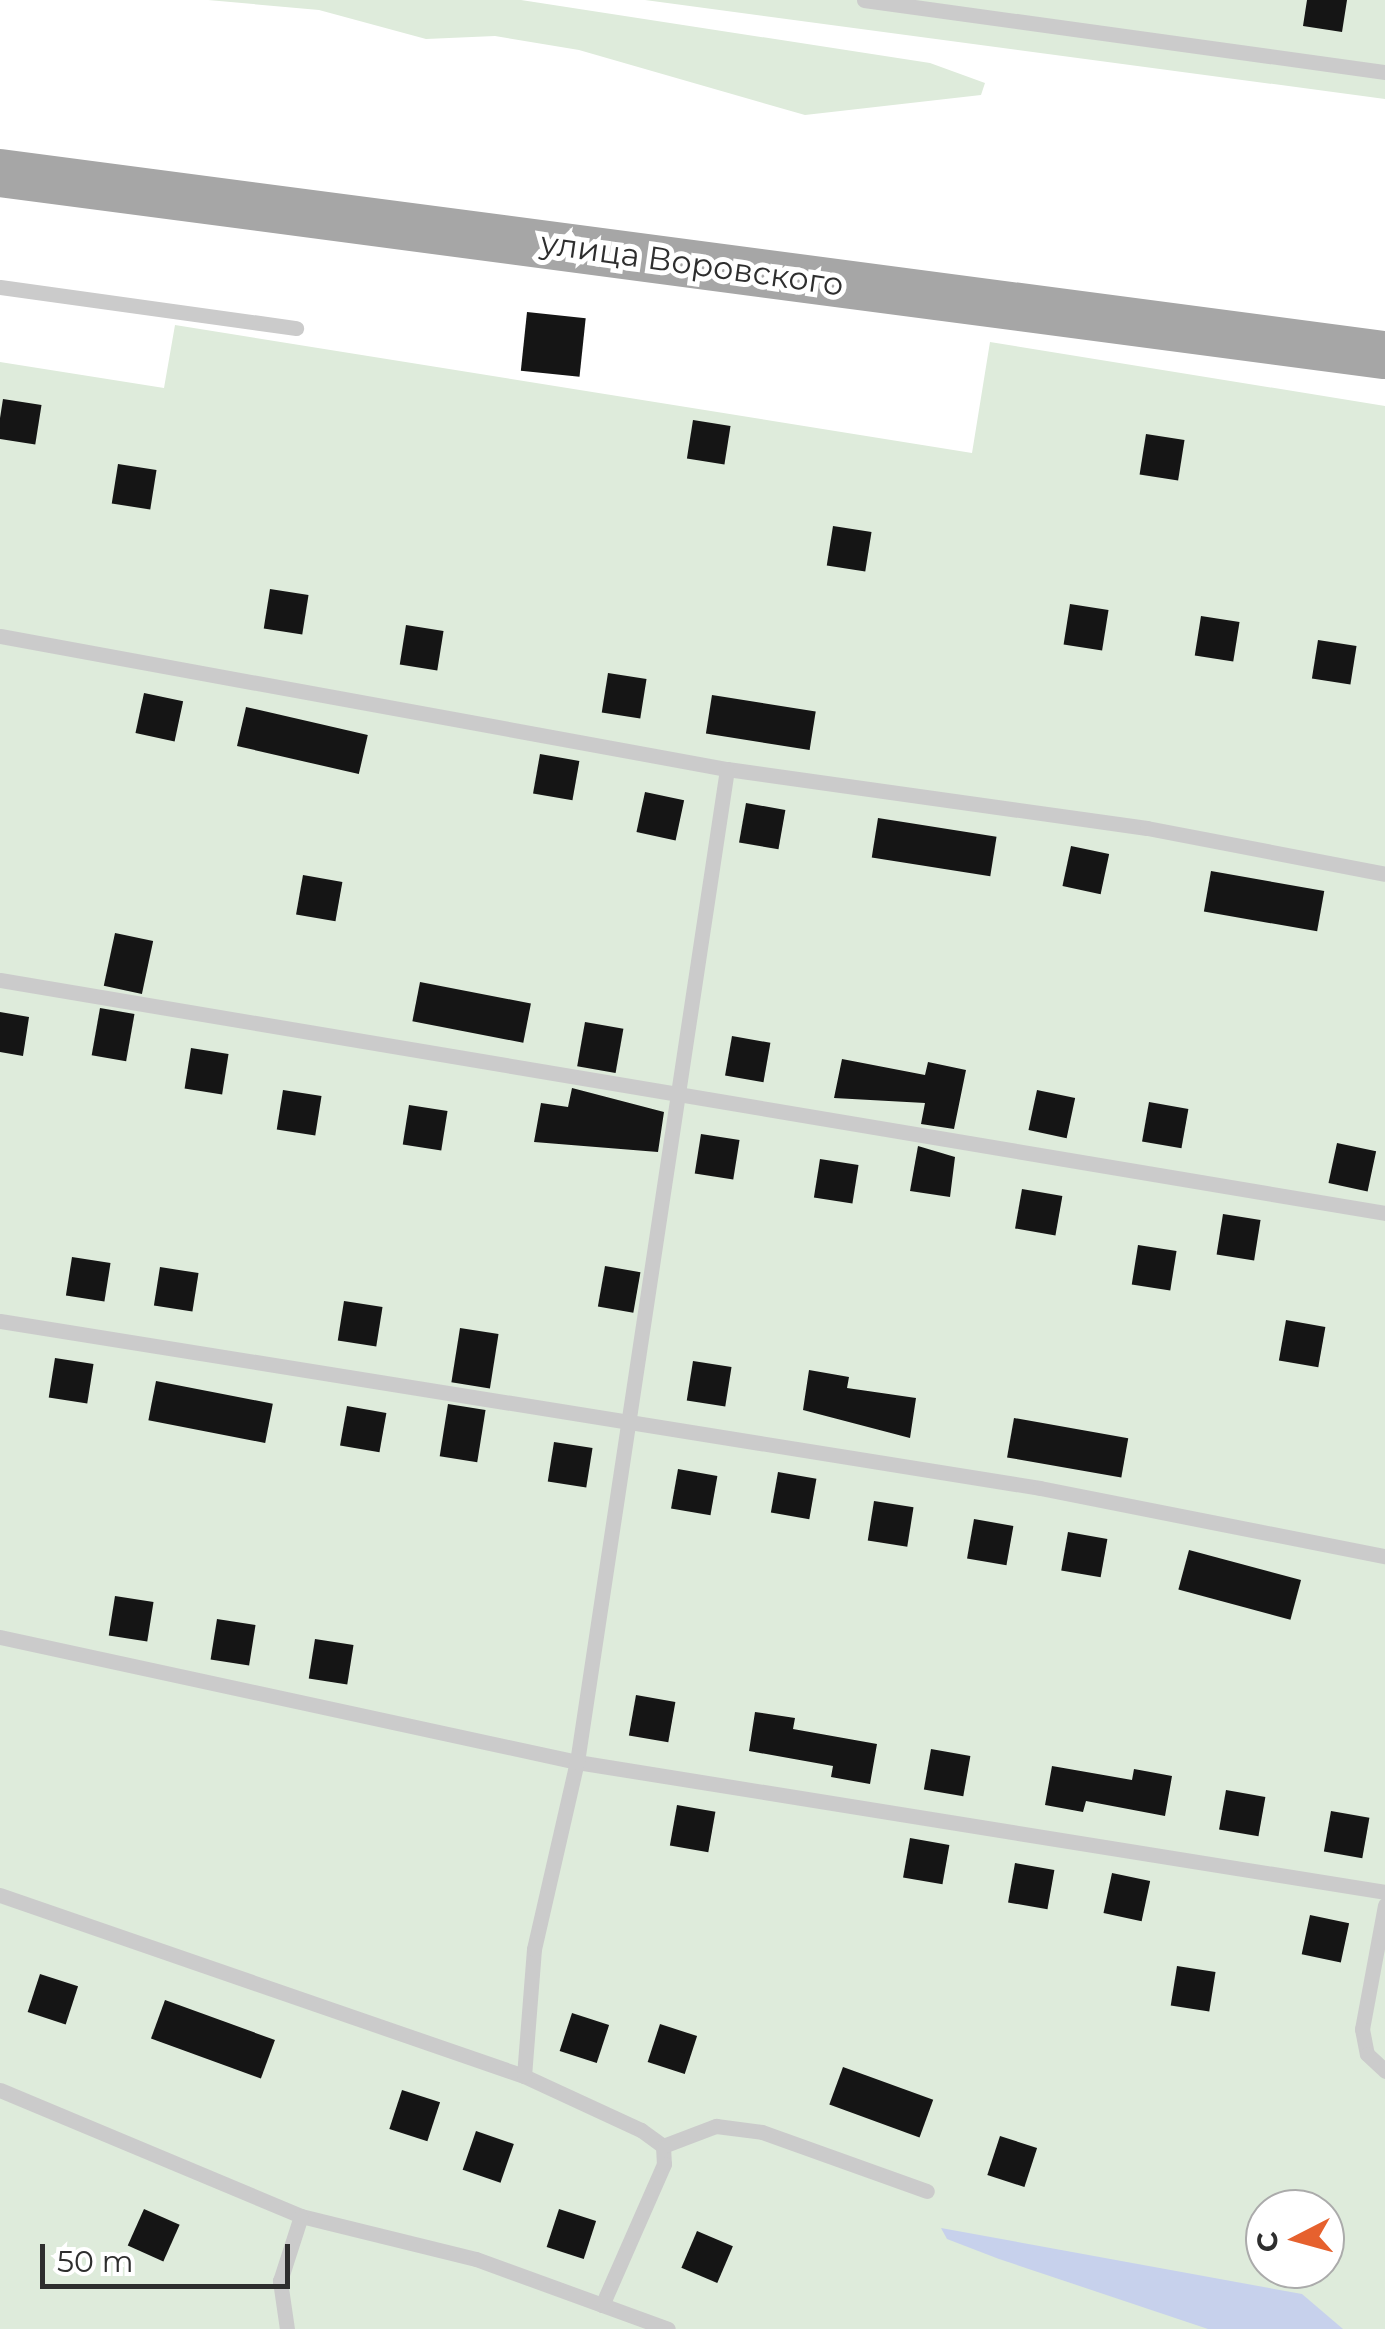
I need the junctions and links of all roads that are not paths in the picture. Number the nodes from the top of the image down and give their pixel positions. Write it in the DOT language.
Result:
graph roads {
  1 [pos="864,0"];
  2 [pos="1385,72"];
  3 [pos="0,172"];
  4 [pos="0,287"];
  5 [pos="296,328"];
  6 [pos="1385,355"];
  7 [pos="0,636"];
  8 [pos="726,769"];
  9 [pos="1385,874"];
  10 [pos="0,980"];
  11 [pos="676,1098"];
  12 [pos="1385,1213"];
  13 [pos="0,1321"];
  14 [pos="630,1423"];
  15 [pos="1385,1556"];
  16 [pos="0,1637"];
  17 [pos="576,1762"];
  18 [pos="1385,1892"];
  19 [pos="0,1895"];
  20 [pos="1385,1905"];
  21 [pos="1385,2071"];
  22 [pos="524,2076"];
  23 [pos="0,2090"];
  24 [pos="663,2146"];
  25 [pos="928,2191"];
  26 [pos="300,2216"];
  27 [pos="602,2305"];
  28 [pos="287,2329"];
  29 [pos="668,2329"];
  1 -- 2 [label="lane"];
  3 -- 6 [label="main road, улица Воровского"];
  4 -- 5 [label="lane"];
  7 -- 8 [label="lane"];
  8 -- 9 [label="lane"];
  8 -- 11 [label="lane"];
  10 -- 11 [label="lane"];
  11 -- 12 [label="lane"];
  11 -- 14 [label="lane"];
  13 -- 14 [label="lane"];
  14 -- 15 [label="lane"];
  14 -- 17 [label="lane"];
  16 -- 17 [label="lane"];
  17 -- 18 [label="lane"];
  17 -- 22 [label="lane"];
  19 -- 22 [label="lane"];
  20 -- 21 [label="lane"];
  22 -- 24 [label="lane"];
  23 -- 26 [label="lane"];
  24 -- 25 [label="lane"];
  24 -- 27 [label="lane"];
  26 -- 27 [label="lane"];
  26 -- 28 [label="lane"];
  27 -- 29 [label="lane"];
}
